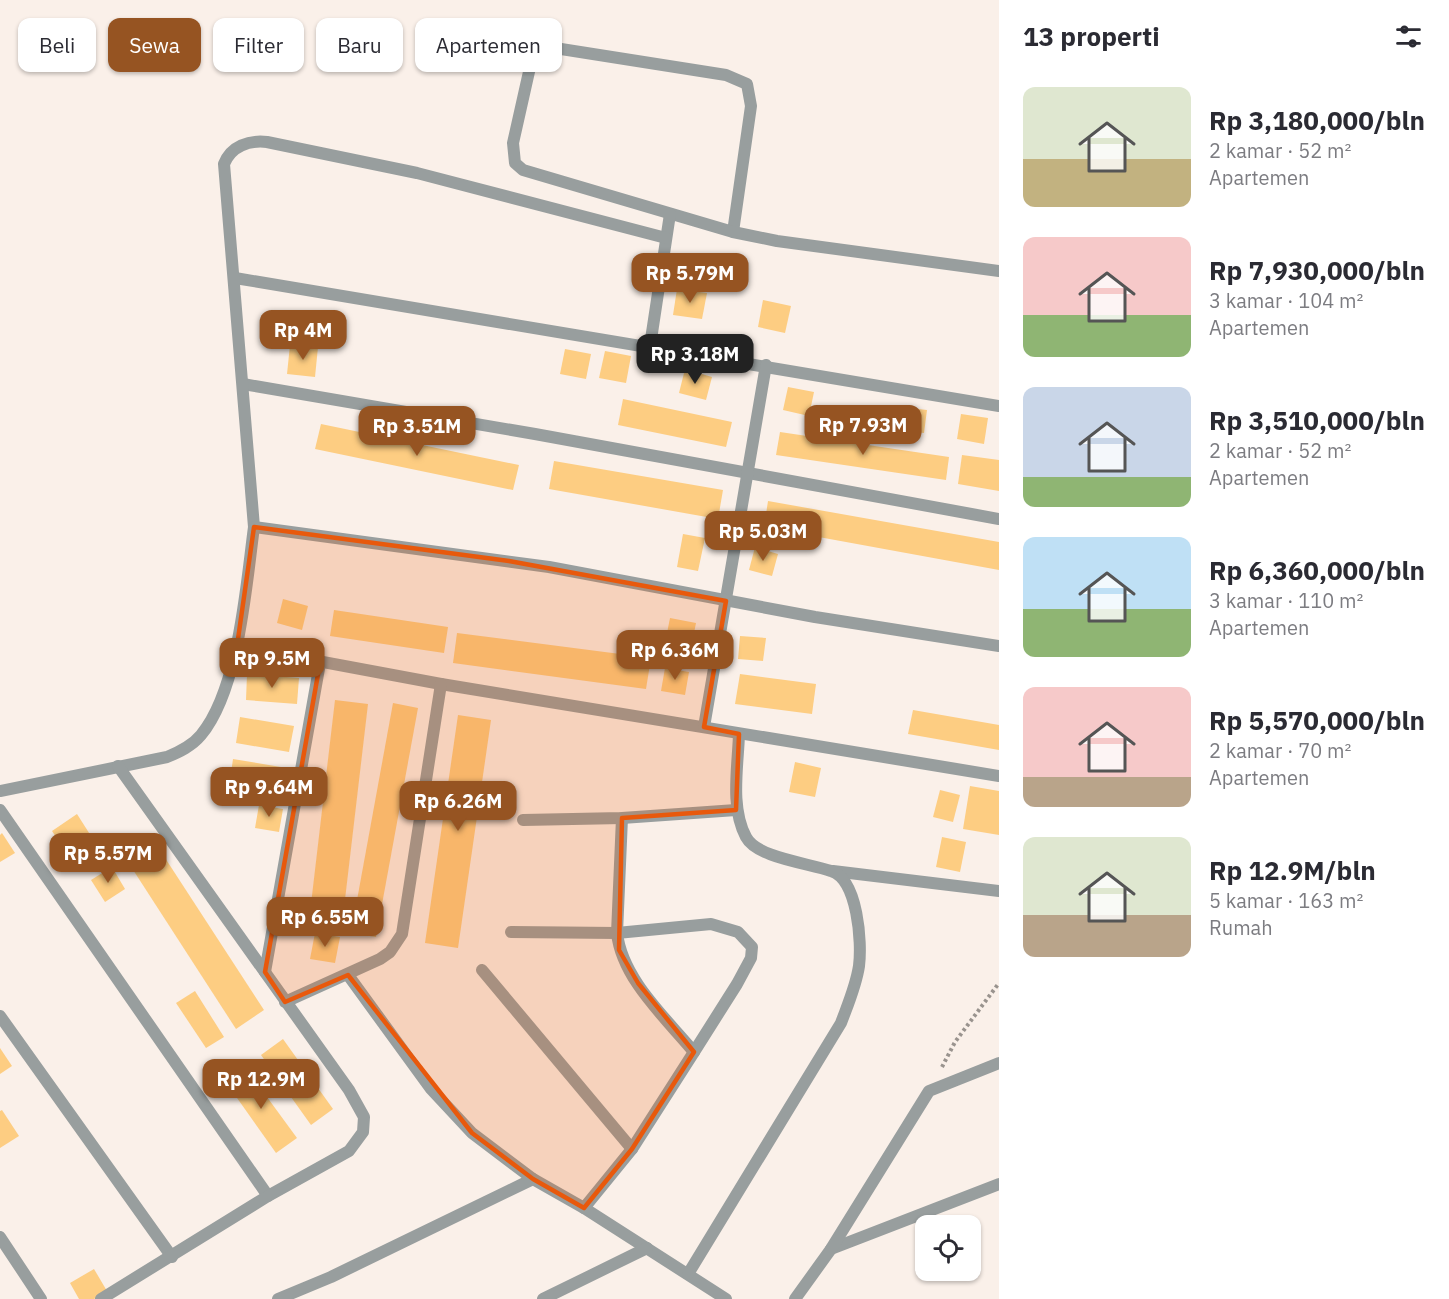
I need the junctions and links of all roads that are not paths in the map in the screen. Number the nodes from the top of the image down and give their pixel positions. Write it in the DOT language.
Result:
graph roads {
  1 [pos="562,49"];
  2 [pos="529,72"];
  3 [pos="670,214"];
  4 [pos="733,232"];
  5 [pos="666,238"];
  6 [pos="999,271"];
  7 [pos="235,278"];
  8 [pos="650,346"];
  9 [pos="766,365"];
  10 [pos="243,384"];
  11 [pos="999,406"];
  12 [pos="748,473"];
  13 [pos="999,519"];
  14 [pos="254,527"];
  15 [pos="726,601"];
  16 [pos="237,646"];
  17 [pos="999,646"];
  18 [pos="320,663"];
  19 [pos="441,684"];
  20 [pos="704,727"];
  21 [pos="740,734"];
  22 [pos="118,766"];
  23 [pos="999,776"];
  24 [pos="0,790"];
  25 [pos="0,810"];
  26 [pos="736,810"];
  27 [pos="622,818"];
  28 [pos="523,820"];
  29 [pos="833,871"];
  30 [pos="999,891"];
  31 [pos="511,932"];
  32 [pos="617,933"];
  33 [pos="482,970"];
  34 [pos="266,972"];
  35 [pos="348,975"];
  36 [pos="285,1002"];
  37 [pos="0,1016"];
  38 [pos="694,1052"];
  39 [pos="999,1063"];
  40 [pos="632,1149"];
  41 [pos="533,1179"];
  42 [pos="999,1184"];
  43 [pos="268,1196"];
  44 [pos="584,1208"];
  45 [pos="0,1237"];
  46 [pos="646,1248"];
  47 [pos="831,1249"];
  48 [pos="172,1257"];
  49 [pos="688,1275"];
  50 [pos="41,1299"];
  51 [pos="101,1299"];
  52 [pos="278,1299"];
  53 [pos="543,1299"];
  54 [pos="726,1299"];
  55 [pos="795,1299"];
  1 -- 4 [label="street"];
  2 -- 3 [label="street"];
  3 -- 4 [label="street"];
  3 -- 5 [label="street"];
  4 -- 6 [label="street"];
  5 -- 7 [label="street"];
  5 -- 8 [label="street"];
  7 -- 8 [label="street"];
  7 -- 10 [label="street"];
  8 -- 9 [label="street"];
  9 -- 11 [label="street"];
  9 -- 12 [label="street"];
  10 -- 12 [label="street"];
  10 -- 14 [label="street"];
  12 -- 13 [label="street"];
  12 -- 15 [label="street"];
  14 -- 15 [label="street"];
  14 -- 16 [label="street"];
  15 -- 17 [label="street"];
  15 -- 20 [label="street"];
  16 -- 18 [label="street"];
  16 -- 22 [label="street"];
  18 -- 19 [label="street"];
  18 -- 34 [label="street"];
  19 -- 20 [label="street"];
  19 -- 35 [label="street"];
  20 -- 21 [label="street"];
  21 -- 23 [label="street"];
  21 -- 26 [label="street"];
  22 -- 24 [label="street"];
  22 -- 34 [label="street"];
  25 -- 43 [label="street"];
  26 -- 27 [label="street"];
  26 -- 29 [label="street"];
  27 -- 28 [label="street"];
  27 -- 32 [label="street"];
  29 -- 30 [label="street"];
  29 -- 49 [label="street"];
  31 -- 32 [label="street"];
  32 -- 38 [label="street"];
  32 -- 38 [label="street"];
  33 -- 40 [label="street"];
  34 -- 36 [label="street"];
  35 -- 36 [label="street"];
  35 -- 41 [label="street"];
  36 -- 43 [label="street"];
  37 -- 48 [label="street"];
  38 -- 40 [label="street"];
  39 -- 47 [label="street"];
  40 -- 44 [label="street"];
  41 -- 44 [label="street"];
  41 -- 52 [label="street"];
  42 -- 47 [label="street"];
  43 -- 48 [label="street"];
  44 -- 46 [label="street"];
  45 -- 50 [label="street"];
  46 -- 49 [label="street"];
  46 -- 53 [label="street"];
  47 -- 55 [label="street"];
  48 -- 51 [label="street"];
  49 -- 54 [label="street"];
}
